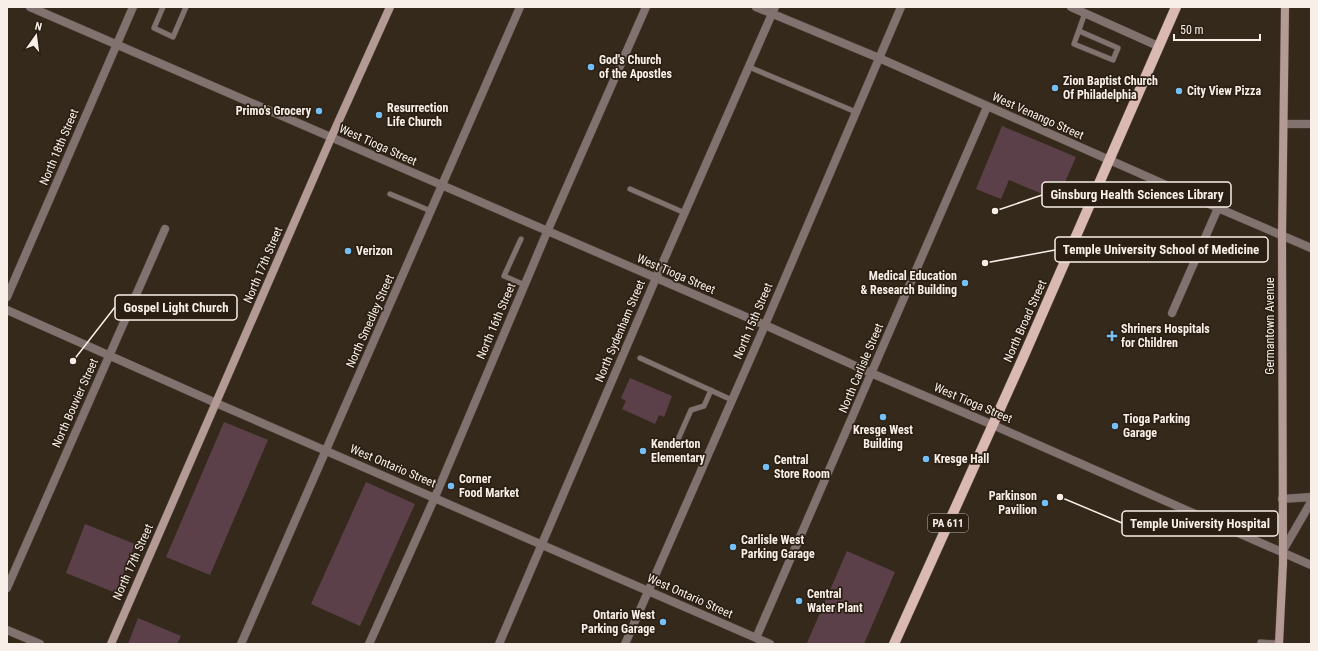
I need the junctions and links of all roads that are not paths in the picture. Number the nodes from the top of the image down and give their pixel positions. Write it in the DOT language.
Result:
graph roads {
  1 [pos="30,7"];
  2 [pos="133,7"];
  3 [pos="163,7"];
  4 [pos="186,7"];
  5 [pos="390,7"];
  6 [pos="520,7"];
  7 [pos="646,7"];
  8 [pos="756,7"];
  9 [pos="902,7"];
  10 [pos="1071,7"];
  11 [pos="1176,7"];
  12 [pos="1285,7"];
  13 [pos="773,10"];
  14 [pos="1085,13"];
  15 [pos="1079,31"];
  16 [pos="117,44"];
  17 [pos="1158,46"];
  18 [pos="879,58"];
  19 [pos="749,67"];
  20 [pos="987,107"];
  21 [pos="856,112"];
  22 [pos="1284,124"];
  23 [pos="1311,124"];
  24 [pos="331,138"];
  25 [pos="1108,160"];
  26 [pos="442,186"];
  27 [pos="630,189"];
  28 [pos="390,194"];
  29 [pos="1218,208"];
  30 [pos="431,211"];
  31 [pos="685,213"];
  32 [pos="165,228"];
  33 [pos="547,232"];
  34 [pos="1282,235"];
  35 [pos="521,239"];
  36 [pos="1311,248"];
  37 [pos="656,278"];
  38 [pos="524,285"];
  39 [pos="7,297"];
  40 [pos="7,310"];
  41 [pos="1172,313"];
  42 [pos="765,325"];
  43 [pos="109,355"];
  44 [pos="640,358"];
  45 [pos="871,373"];
  46 [pos="711,390"];
  47 [pos="732,400"];
  48 [pos="216,403"];
  49 [pos="993,425"];
  50 [pos="676,444"];
  51 [pos="325,450"];
  52 [pos="435,497"];
  53 [pos="1311,498"];
  54 [pos="1282,499"];
  55 [pos="1311,502"];
  56 [pos="541,545"];
  57 [pos="1282,552"];
  58 [pos="1311,565"];
  59 [pos="7,588"];
  60 [pos="649,591"];
  61 [pos="7,630"];
  62 [pos="756,638"];
  63 [pos="1260,642"];
  64 [pos="40,644"];
  65 [pos="111,644"];
  66 [pos="241,644"];
  67 [pos="370,644"];
  68 [pos="499,644"];
  69 [pos="625,644"];
  70 [pos="770,644"];
  71 [pos="894,644"];
  72 [pos="1279,644"];
  1 -- 16 [label="street, West Tioga Street"];
  2 -- 16 [label="street, North 18th Street"];
  3 -- 4 [label="lane"];
  5 -- 24 [label="street, North 17th Street"];
  6 -- 26 [label="street, North Smedley Street"];
  7 -- 33 [label="street, North 16th Street"];
  8 -- 13 [label="street, West Venango Street"];
  9 -- 18 [label="street, North 15th Street"];
  10 -- 14 [label="street"];
  11 -- 17 [label="main road, North Broad Street / PA 611"];
  12 -- 22 [label="street, Germantown Avenue"];
  13 -- 18 [label="street, West Venango Street"];
  13 -- 19 [label="street, North Sydenham Street"];
  14 -- 15 [label="lane"];
  14 -- 17 [label="street"];
  15 -- 15 [label="lane"];
  16 -- 24 [label="street, West Tioga Street"];
  16 -- 39 [label="street, North 18th Street"];
  17 -- 25 [label="main road, North Broad Street / PA 611"];
  18 -- 20 [label="street, West Venango Street"];
  18 -- 21 [label="street, North 15th Street"];
  19 -- 21 [label="lane"];
  19 -- 31 [label="street, North Sydenham Street"];
  20 -- 25 [label="street, West Venango Street"];
  20 -- 45 [label="street, North Carlisle Street"];
  21 -- 42 [label="street, North 15th Street"];
  22 -- 23 [label="street"];
  22 -- 34 [label="street, Germantown Avenue"];
  24 -- 26 [label="street, West Tioga Street"];
  24 -- 48 [label="street, North 17th Street"];
  25 -- 29 [label="street, West Venango Street"];
  25 -- 49 [label="main road, North Broad Street / PA 611"];
  26 -- 30 [label="street, North Smedley Street"];
  26 -- 33 [label="street, West Tioga Street"];
  27 -- 31 [label="lane"];
  28 -- 30 [label="lane"];
  29 -- 34 [label="street, West Venango Street"];
  29 -- 41 [label="street"];
  30 -- 51 [label="street, North Smedley Street"];
  31 -- 37 [label="street, North Sydenham Street"];
  32 -- 43 [label="street, North Bouvier Street"];
  33 -- 37 [label="street, West Tioga Street"];
  33 -- 38 [label="street, North 16th Street"];
  34 -- 36 [label="street, West Venango Street"];
  34 -- 54 [label="street, Germantown Avenue"];
  35 -- 38 [label="lane"];
  37 -- 42 [label="street, West Tioga Street"];
  37 -- 56 [label="street, North Sydenham Street"];
  38 -- 52 [label="street, North 16th Street"];
  40 -- 43 [label="street, West Ontario Street"];
  42 -- 45 [label="street, West Tioga Street"];
  42 -- 47 [label="street, North 15th Street"];
  43 -- 48 [label="street, West Ontario Street"];
  43 -- 59 [label="street, North Bouvier Street"];
  44 -- 46 [label="lane"];
  45 -- 49 [label="street, West Tioga Street"];
  45 -- 62 [label="street, North Carlisle Street"];
  46 -- 47 [label="lane"];
  46 -- 50 [label="lane"];
  47 -- 60 [label="street, North 15th Street"];
  48 -- 51 [label="street, West Ontario Street"];
  48 -- 65 [label="street, North 17th Street"];
  49 -- 57 [label="street, West Tioga Street"];
  49 -- 71 [label="main road, North Broad Street / PA 611"];
  51 -- 52 [label="street, West Ontario Street"];
  51 -- 66 [label="street, North Smedley Street"];
  52 -- 56 [label="street, West Ontario Street"];
  52 -- 67 [label="street, North 16th Street"];
  53 -- 54 [label="street"];
  54 -- 57 [label="street, Germantown Avenue"];
  55 -- 57 [label="street"];
  56 -- 60 [label="street, West Ontario Street"];
  56 -- 68 [label="street, North Sydenham Street"];
  57 -- 58 [label="street, West Tioga Street"];
  57 -- 72 [label="street, Germantown Avenue"];
  60 -- 62 [label="street, West Ontario Street"];
  60 -- 69 [label="street, North 15th Street"];
  61 -- 64 [label="street"];
  62 -- 70 [label="street, West Ontario Street"];
  63 -- 72 [label="lane"];
}
